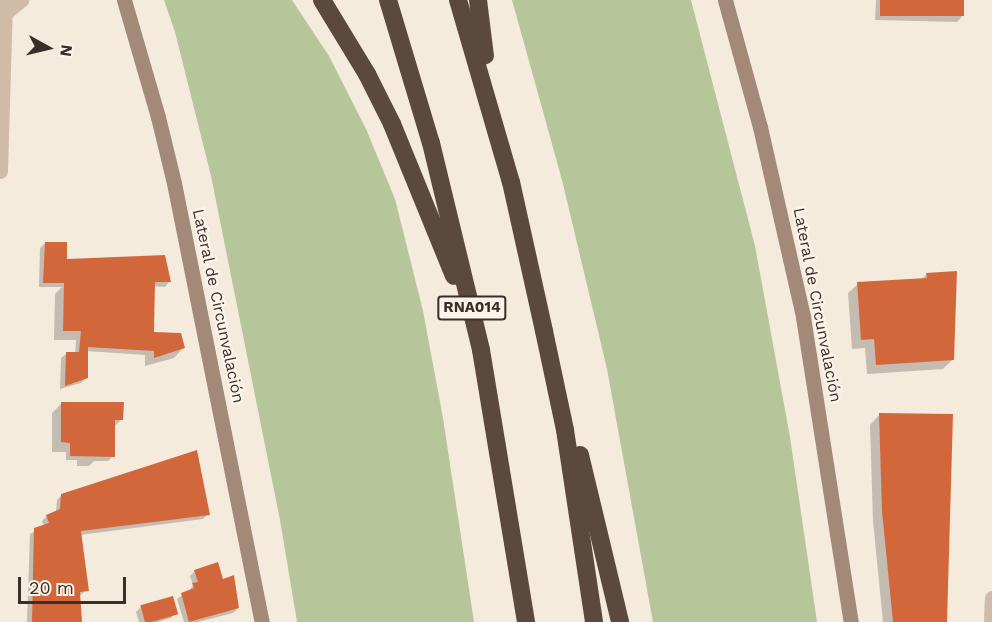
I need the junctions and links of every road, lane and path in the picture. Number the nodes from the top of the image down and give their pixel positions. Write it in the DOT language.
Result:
graph roads {
  1 [pos="21,0"];
  2 [pos="124,0"];
  3 [pos="322,0"];
  4 [pos="388,0"];
  5 [pos="458,0"];
  6 [pos="478,0"];
  7 [pos="725,0"];
  8 [pos="5,6"];
  9 [pos="494,120"];
  10 [pos="0,171"];
  11 [pos="544,331"];
  12 [pos="481,350"];
  13 [pos="516,556"];
  14 [pos="992,598"];
  15 [pos="262,622"];
  16 [pos="517,622"];
  17 [pos="526,622"];
  18 [pos="594,622"];
  19 [pos="620,622"];
  20 [pos="851,622"];
  21 [pos="991,622"];
  1 -- 8 [label="street"];
  2 -- 15 [label="street, Lateral de Circunvalación"];
  3 -- 12 [label="highway"];
  4 -- 12 [label="highway, RNA014"];
  5 -- 9 [label="highway"];
  6 -- 9 [label="highway"];
  7 -- 20 [label="street, Lateral de Circunvalación"];
  8 -- 10 [label="street"];
  9 -- 11 [label="highway"];
  11 -- 18 [label="highway"];
  11 -- 19 [label="highway"];
  12 -- 13 [label="highway, RNA014"];
  13 -- 16 [label="highway"];
  13 -- 17 [label="highway, RNA014"];
  14 -- 21 [label="street"];
}
